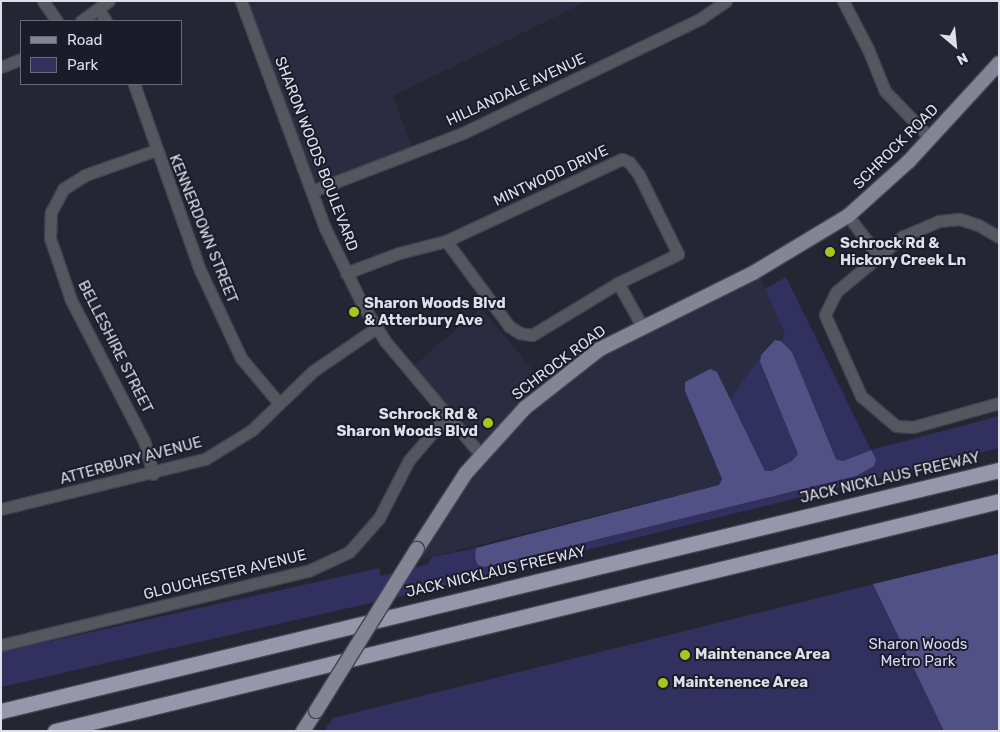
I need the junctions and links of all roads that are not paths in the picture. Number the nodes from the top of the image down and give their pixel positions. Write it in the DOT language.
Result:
graph roads {
  1 [pos="43,1"];
  2 [pos="109,1"];
  3 [pos="241,1"];
  4 [pos="726,1"];
  5 [pos="843,1"];
  6 [pos="98,9"];
  7 [pos="56,20"];
  8 [pos="82,20"];
  9 [pos="105,20"];
  10 [pos="20,60"];
  11 [pos="999,63"];
  12 [pos="1,67"];
  13 [pos="134,85"];
  14 [pos="930,138"];
  15 [pos="156,150"];
  16 [pos="312,191"];
  17 [pos="848,216"];
  18 [pos="999,237"];
  19 [pos="446,242"];
  20 [pos="878,255"];
  21 [pos="346,273"];
  22 [pos="618,283"];
  23 [pos="642,326"];
  24 [pos="376,328"];
  25 [pos="278,402"];
  26 [pos="999,403"];
  27 [pos="446,417"];
  28 [pos="480,455"];
  29 [pos="999,470"];
  30 [pos="153,474"];
  31 [pos="999,501"];
  32 [pos="1,509"];
  33 [pos="1,646"];
  34 [pos="2,711"];
  35 [pos="87,723"];
  36 [pos="55,731"];
  37 [pos="65,731"];
  38 [pos="302,731"];
  1 -- 7 [label="street"];
  2 -- 6 [label="street"];
  3 -- 16 [label="street, SHARON WOODS BOULEVARD"];
  4 -- 16 [label="street, HILLANDALE AVENUE"];
  5 -- 14 [label="street"];
  6 -- 8 [label="street"];
  6 -- 9 [label="street"];
  10 -- 12 [label="street"];
  11 -- 14 [label="main road, SCHROCK ROAD"];
  13 -- 15 [label="street, KENNERDOWN STREET"];
  14 -- 17 [label="main road, SCHROCK ROAD"];
  15 -- 25 [label="street, KENNERDOWN STREET"];
  15 -- 30 [label="street, BELLESHIRE STREET"];
  16 -- 21 [label="street, SHARON WOODS BOULEVARD"];
  17 -- 20 [label="street"];
  17 -- 23 [label="main road, SCHROCK ROAD"];
  18 -- 20 [label="street"];
  19 -- 21 [label="street"];
  19 -- 22 [label="street"];
  19 -- 22 [label="street, MINTWOOD DRIVE"];
  20 -- 26 [label="street"];
  21 -- 24 [label="street, SHARON WOODS BOULEVARD"];
  22 -- 23 [label="street"];
  23 -- 28 [label="main road, SCHROCK ROAD"];
  24 -- 25 [label="street, ATTERBURY AVENUE"];
  24 -- 27 [label="street, SHARON WOODS BOULEVARD"];
  25 -- 30 [label="street, ATTERBURY AVENUE"];
  27 -- 28 [label="street, SHARON WOODS BOULEVARD"];
  27 -- 33 [label="street, GLOUCHESTER AVENUE"];
  28 -- 38 [label="main road, SCHROCK ROAD, bridge"];
  29 -- 34 [label="highway, JACK NICKLAUS FREEWAY"];
  30 -- 32 [label="street, ATTERBURY AVENUE"];
  31 -- 35 [label="highway"];
  35 -- 36 [label="highway"];
  35 -- 37 [label="highway"];
}
